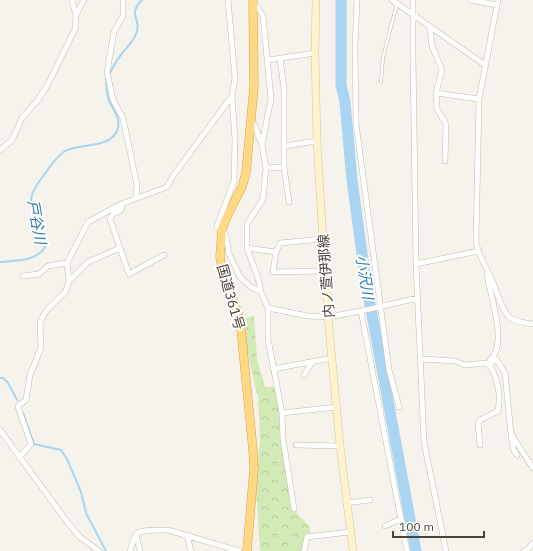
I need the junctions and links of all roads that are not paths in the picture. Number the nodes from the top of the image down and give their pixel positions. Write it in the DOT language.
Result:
graph roads {
  1 [pos="72,0"];
  2 [pos="84,0"];
  3 [pos="124,0"];
  4 [pos="228,0"];
  5 [pos="316,0"];
  6 [pos="357,0"];
  7 [pos="392,0"];
  8 [pos="414,0"];
  9 [pos="470,0"];
  10 [pos="253,2"];
  11 [pos="497,3"];
  12 [pos="397,4"];
  13 [pos="76,15"];
  14 [pos="414,16"];
  15 [pos="430,27"];
  16 [pos="316,53"];
  17 [pos="280,59"];
  18 [pos="268,60"];
  19 [pos="485,65"];
  20 [pos="381,82"];
  21 [pos="436,93"];
  22 [pos="232,96"];
  23 [pos="479,99"];
  24 [pos="251,120"];
  25 [pos="317,140"];
  26 [pos="262,145"];
  27 [pos="284,146"];
  28 [pos="0,150"];
  29 [pos="445,161"];
  30 [pos="284,167"];
  31 [pos="266,168"];
  32 [pos="136,198"];
  33 [pos="289,202"];
  34 [pos="121,204"];
  35 [pos="222,230"];
  36 [pos="323,239"];
  37 [pos="120,248"];
  38 [pos="247,248"];
  39 [pos="479,251"];
  40 [pos="276,252"];
  41 [pos="164,256"];
  42 [pos="67,263"];
  43 [pos="416,264"];
  44 [pos="486,269"];
  45 [pos="325,271"];
  46 [pos="23,276"];
  47 [pos="69,281"];
  48 [pos="260,292"];
  49 [pos="418,298"];
  50 [pos="381,306"];
  51 [pos="268,308"];
  52 [pos="362,311"];
  53 [pos="328,317"];
  54 [pos="533,324"];
  55 [pos="332,358"];
  56 [pos="421,359"];
  57 [pos="312,362"];
  58 [pos="488,364"];
  59 [pos="274,369"];
  60 [pos="304,375"];
  61 [pos="337,407"];
  62 [pos="399,407"];
  63 [pos="282,413"];
  64 [pos="0,430"];
  65 [pos="511,434"];
  66 [pos="296,445"];
  67 [pos="480,445"];
  68 [pos="340,446"];
  69 [pos="517,455"];
  70 [pos="20,458"];
  71 [pos="533,468"];
  72 [pos="370,500"];
  73 [pos="346,504"];
  74 [pos="294,509"];
  75 [pos="400,519"];
  76 [pos="385,526"];
  77 [pos="350,532"];
  78 [pos="136,534"];
  79 [pos="187,535"];
  80 [pos="533,543"];
  81 [pos="529,550"];
  82 [pos="99,551"];
  83 [pos="130,551"];
  84 [pos="140,551"];
  85 [pos="191,551"];
  86 [pos="239,551"];
  87 [pos="247,551"];
  88 [pos="304,551"];
  89 [pos="353,551"];
  90 [pos="407,551"];
  91 [pos="446,551"];
  1 -- 13 [label="street"];
  2 -- 13 [label="street"];
  3 -- 32 [label="street"];
  4 -- 22 [label="street"];
  5 -- 16 [label="main road, 内ノ萱伊那線"];
  6 -- 50 [label="street"];
  7 -- 12 [label="street"];
  8 -- 14 [label="street"];
  9 -- 11 [label="street"];
  10 -- 18 [label="street"];
  10 -- 24 [label="highway, 国道361号"];
  11 -- 19 [label="street"];
  12 -- 14 [label="street"];
  12 -- 20 [label="lane"];
  13 -- 28 [label="street"];
  14 -- 15 [label="street"];
  14 -- 43 [label="street"];
  15 -- 19 [label="street"];
  15 -- 21 [label="street"];
  16 -- 17 [label="street"];
  16 -- 25 [label="main road, 内ノ萱伊那線"];
  17 -- 18 [label="street"];
  17 -- 27 [label="street"];
  18 -- 26 [label="street"];
  19 -- 23 [label="street"];
  21 -- 23 [label="street"];
  21 -- 29 [label="street"];
  22 -- 32 [label="street"];
  22 -- 35 [label="street"];
  23 -- 39 [label="street"];
  24 -- 26 [label="street"];
  24 -- 35 [label="highway, 国道361号"];
  25 -- 27 [label="street"];
  25 -- 36 [label="main road, 内ノ萱伊那線"];
  26 -- 31 [label="street"];
  27 -- 30 [label="street"];
  30 -- 31 [label="street"];
  30 -- 33 [label="street"];
  31 -- 38 [label="street"];
  32 -- 34 [label="street"];
  34 -- 37 [label="street"];
  34 -- 42 [label="street"];
  35 -- 48 [label="street"];
  35 -- 87 [label="highway, 国道361号"];
  36 -- 40 [label="street"];
  36 -- 45 [label="main road, 内ノ萱伊那線"];
  37 -- 41 [label="street"];
  37 -- 47 [label="street"];
  38 -- 40 [label="street"];
  38 -- 48 [label="street"];
  39 -- 43 [label="street"];
  39 -- 44 [label="street"];
  40 -- 45 [label="street"];
  42 -- 46 [label="street"];
  42 -- 47 [label="street"];
  43 -- 49 [label="street"];
  44 -- 54 [label="street"];
  44 -- 58 [label="street"];
  45 -- 53 [label="main road, 内ノ萱伊那線"];
  47 -- 70 [label="street"];
  48 -- 51 [label="street"];
  49 -- 50 [label="street"];
  49 -- 56 [label="street"];
  50 -- 52 [label="street"];
  50 -- 62 [label="street"];
  51 -- 53 [label="street"];
  51 -- 59 [label="street"];
  52 -- 53 [label="street"];
  52 -- 75 [label="street"];
  53 -- 55 [label="main road, 内ノ萱伊那線"];
  55 -- 57 [label="street"];
  55 -- 61 [label="main road, 内ノ萱伊那線"];
  56 -- 58 [label="street"];
  56 -- 91 [label="street"];
  57 -- 59 [label="street"];
  57 -- 60 [label="street"];
  58 -- 65 [label="street"];
  58 -- 67 [label="street"];
  59 -- 63 [label="street"];
  61 -- 63 [label="street"];
  61 -- 68 [label="main road, 内ノ萱伊那線"];
  63 -- 74 [label="street"];
  64 -- 70 [label="street"];
  65 -- 69 [label="street"];
  65 -- 71 [label="street"];
  66 -- 68 [label="street"];
  68 -- 73 [label="main road, 内ノ萱伊那線"];
  70 -- 82 [label="street"];
  72 -- 73 [label="street"];
  73 -- 77 [label="main road, 内ノ萱伊那線"];
  75 -- 76 [label="street"];
  75 -- 90 [label="street"];
  77 -- 88 [label="street"];
  77 -- 89 [label="main road, 内ノ萱伊那線"];
  78 -- 79 [label="street"];
  78 -- 83 [label="street"];
  78 -- 84 [label="street"];
  79 -- 85 [label="street"];
  79 -- 86 [label="street"];
  80 -- 81 [label="street"];
}
